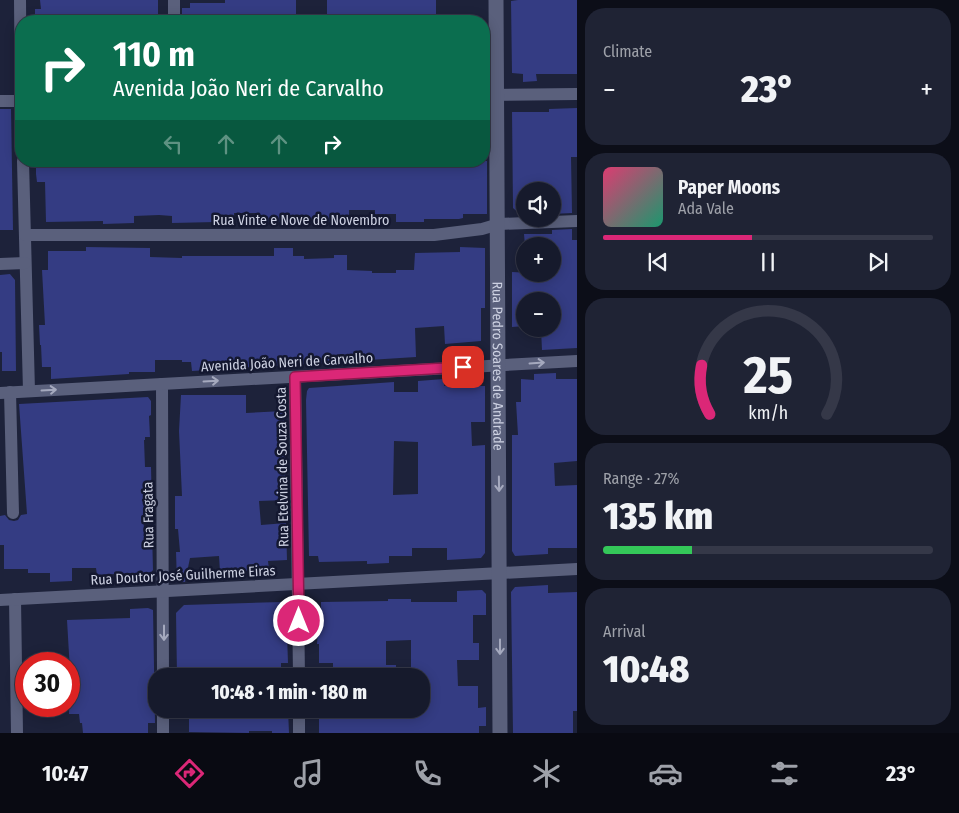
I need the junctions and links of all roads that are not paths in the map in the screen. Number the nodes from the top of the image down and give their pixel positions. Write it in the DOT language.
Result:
graph roads {
  1 [pos="20,0"];
  2 [pos="174,0"];
  3 [pos="496,0"];
  4 [pos="20,15"];
  5 [pos="174,15"];
  6 [pos="576,94"];
  7 [pos="491,95"];
  8 [pos="15,101"];
  9 [pos="0,102"];
  10 [pos="23,167"];
  11 [pos="576,221"];
  12 [pos="499,224"];
  13 [pos="25,235"];
  14 [pos="25,263"];
  15 [pos="0,264"];
  16 [pos="576,361"];
  17 [pos="498,366"];
  18 [pos="295,377"];
  19 [pos="162,384"];
  20 [pos="29,391"];
  21 [pos="5,392"];
  22 [pos="13,513"];
  23 [pos="576,569"];
  24 [pos="500,573"];
  25 [pos="298,584"];
  26 [pos="164,590"];
  27 [pos="16,599"];
  28 [pos="0,600"];
  29 [pos="163,668"];
  30 [pos="299,668"];
  31 [pos="163,718"];
  32 [pos="299,718"];
  33 [pos="17,733"];
  34 [pos="163,733"];
  35 [pos="299,733"];
  36 [pos="500,733"];
  1 -- 4 [label="street"];
  2 -- 5 [label="street"];
  3 -- 7 [label="street, Rua Pedro Soares de Andrade"];
  6 -- 7 [label="street"];
  7 -- 12 [label="street, Rua Pedro Soares de Andrade"];
  8 -- 9 [label="street"];
  10 -- 13 [label="street"];
  11 -- 12 [label="street, Rua Vinte e Nove de Novembro"];
  12 -- 13 [label="street, Rua Vinte e Nove de Novembro"];
  12 -- 17 [label="street, Rua Pedro Soares de Andrade"];
  13 -- 14 [label="street"];
  14 -- 15 [label="street"];
  14 -- 20 [label="street"];
  17 -- 16 [label="street, Avenida João Neri de Carvalho, one-way"];
  17 -- 18 [label="street, Avenida João Neri de Carvalho"];
  17 -- 24 [label="street, Rua Pedro Soares de Andrade, one-way"];
  19 -- 18 [label="street, Avenida João Neri de Carvalho, one-way"];
  18 -- 25 [label="street, Rua Etelvina de Souza Costa"];
  20 -- 19 [label="street, Avenida João Neri de Carvalho, one-way"];
  19 -- 26 [label="street, Rua Fragata"];
  20 -- 21 [label="street, Avenida João Neri de Carvalho"];
  21 -- 22 [label="street"];
  23 -- 24 [label="street, Rua Doutor José Guilherme Eiras"];
  24 -- 25 [label="street, Rua Doutor José Guilherme Eiras"];
  24 -- 36 [label="street, Rua Pedro Soares de Andrade, one-way"];
  25 -- 26 [label="street, Rua Doutor José Guilherme Eiras"];
  25 -- 30 [label="street, Rua Etelvina de Souza Costa"];
  26 -- 27 [label="street, Rua Doutor José Guilherme Eiras"];
  26 -- 29 [label="street, Rua Fragata, one-way"];
  27 -- 28 [label="street, Rua Doutor José Guilherme Eiras"];
  27 -- 33 [label="street"];
  31 -- 34 [label="street"];
  32 -- 35 [label="street"];
}
